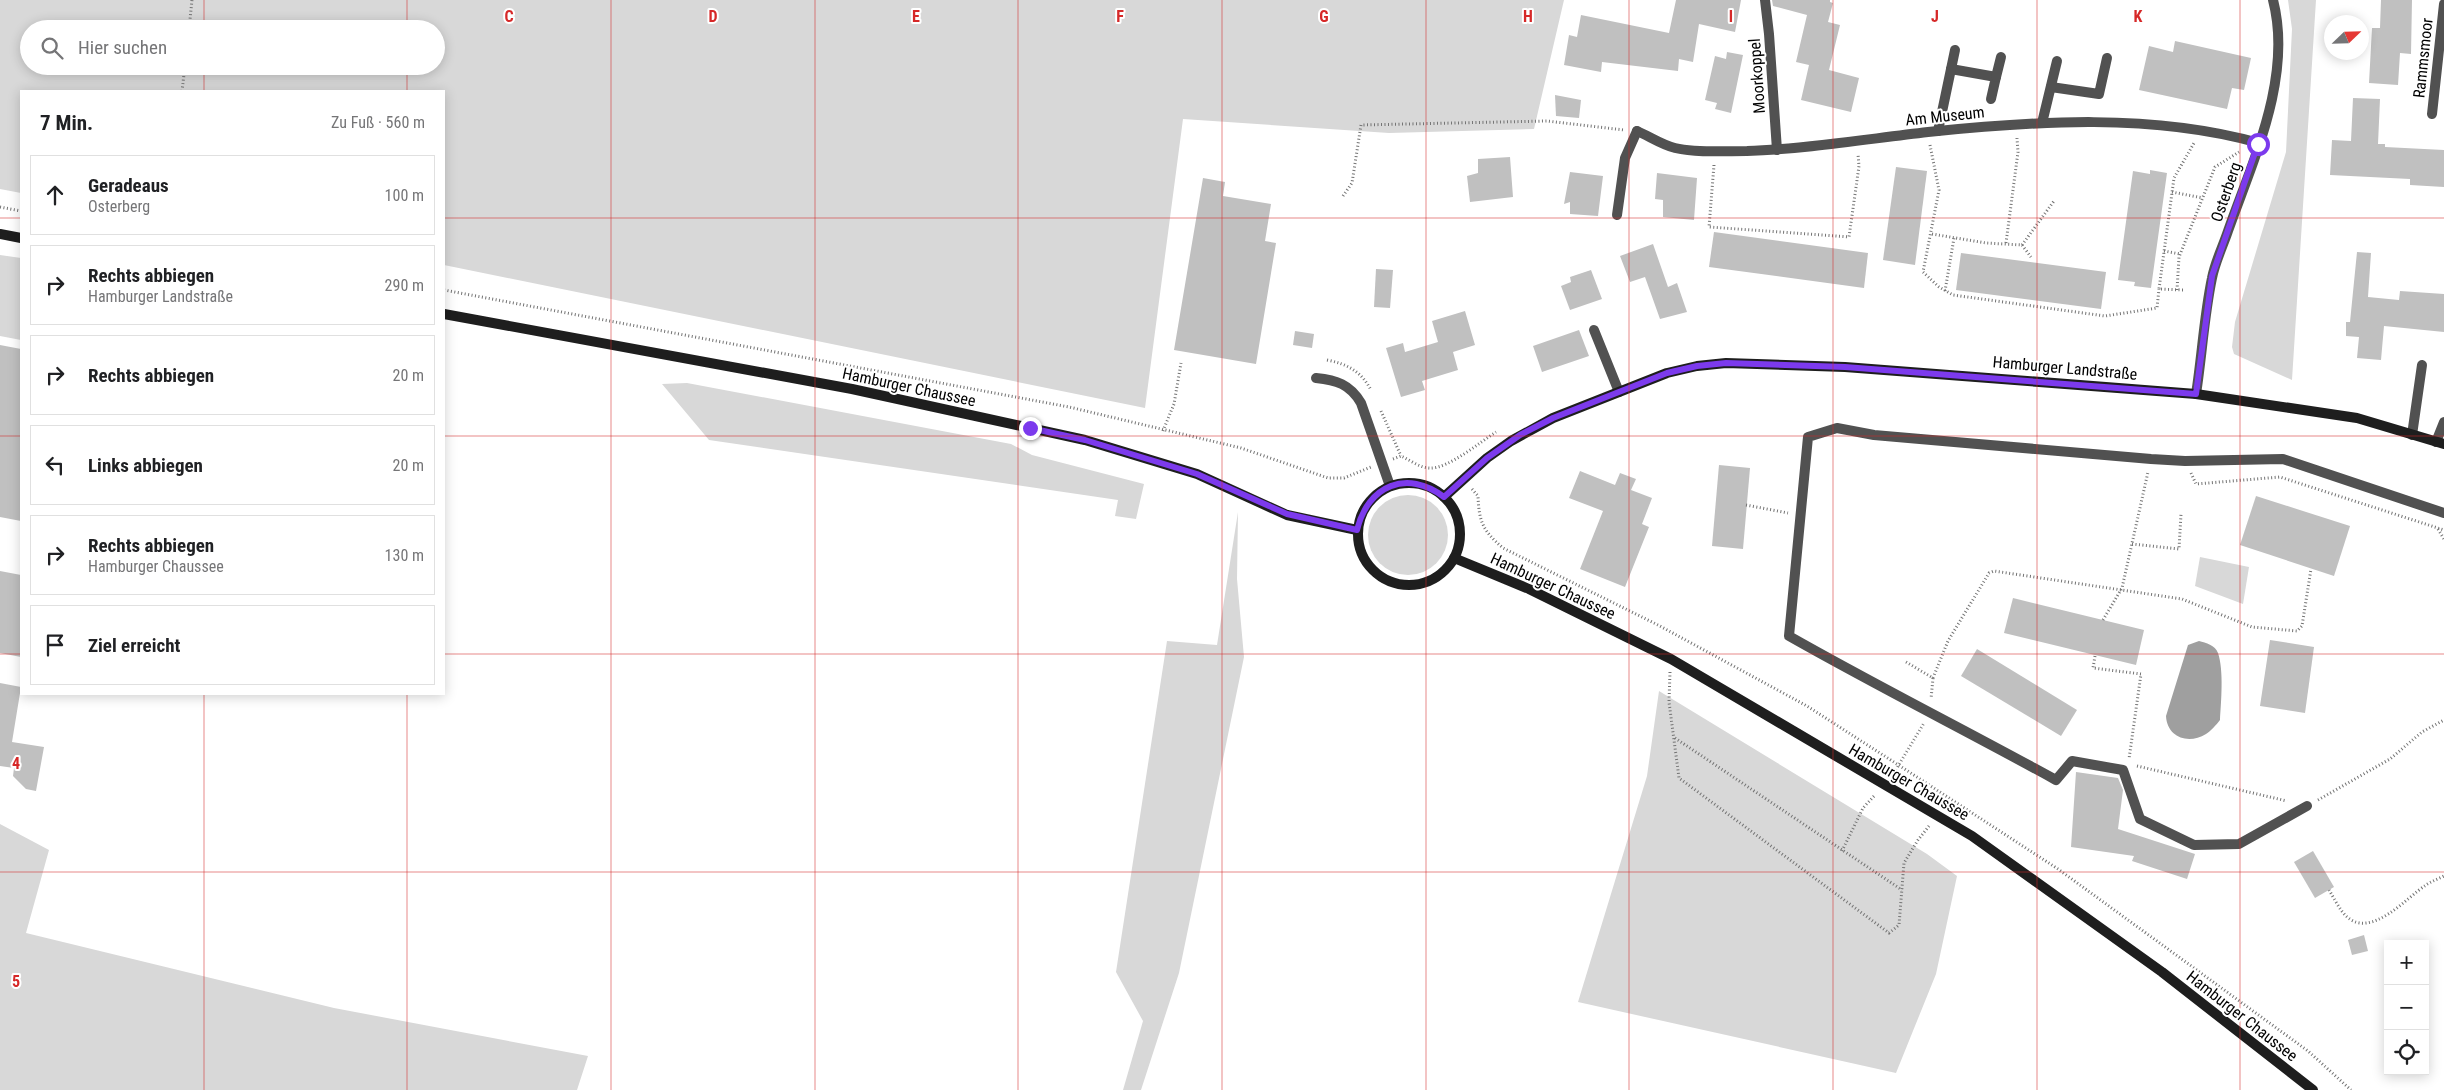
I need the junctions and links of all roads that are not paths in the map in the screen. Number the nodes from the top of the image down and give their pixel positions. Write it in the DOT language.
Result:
graph roads {
  1 [pos="1765,0"];
  2 [pos="2273,0"];
  3 [pos="2444,4"];
  4 [pos="1955,50"];
  5 [pos="2001,57"];
  6 [pos="2107,58"];
  7 [pos="2057,61"];
  8 [pos="1951,69"];
  9 [pos="1996,77"];
  10 [pos="2051,88"];
  11 [pos="1991,99"];
  12 [pos="2432,114"];
  13 [pos="2042,123"];
  14 [pos="1933,132"];
  15 [pos="2258,144"];
  16 [pos="1777,150"];
  17 [pos="1616,215"];
  18 [pos="0,234"];
  19 [pos="20,238"];
  20 [pos="445,314"];
  21 [pos="1594,330"];
  22 [pos="2422,364"];
  23 [pos="1316,378"];
  24 [pos="1619,392"];
  25 [pos="2196,394"];
  26 [pos="2444,422"];
  27 [pos="2412,435"];
  28 [pos="2440,443"];
  29 [pos="1390,486"];
  30 [pos="1444,497"];
  31 [pos="2444,513"];
  32 [pos="1357,530"];
  33 [pos="1454,558"];
  34 [pos="2306,806"];
  35 [pos="2313,1090"];
  1 -- 16 [label="street, Moorkoppel"];
  2 -- 15 [label="street, Osterberg"];
  3 -- 12 [label="street, Rammsmoor"];
  4 -- 8 [label="street"];
  5 -- 9 [label="street"];
  6 -- 10 [label="street"];
  7 -- 10 [label="street"];
  8 -- 9 [label="street"];
  8 -- 14 [label="street"];
  9 -- 11 [label="street"];
  10 -- 13 [label="street"];
  13 -- 14 [label="street, Am Museum"];
  13 -- 15 [label="street, Am Museum"];
  14 -- 16 [label="street, Am Museum"];
  15 -- 25 [label="street, Osterberg"];
  16 -- 17 [label="street, Am Museum"];
  18 -- 19 [label="main road"];
  20 -- 32 [label="main road, Hamburger Chaussee"];
  21 -- 24 [label="street"];
  22 -- 27 [label="street"];
  23 -- 29 [label="street"];
  24 -- 25 [label="main road, Hamburger Landstraße"];
  24 -- 30 [label="main road, Hamburger Landstraße"];
  25 -- 27 [label="main road, Hamburger Landstraße"];
  26 -- 28 [label="street"];
  27 -- 28 [label="main road, Hamburger Landstraße"];
  29 -- 30 [label="main road"];
  29 -- 32 [label="main road"];
  30 -- 33 [label="main road"];
  31 -- 34 [label="street"];
  32 -- 33 [label="main road"];
  33 -- 35 [label="main road, Hamburger Chaussee"];
}
